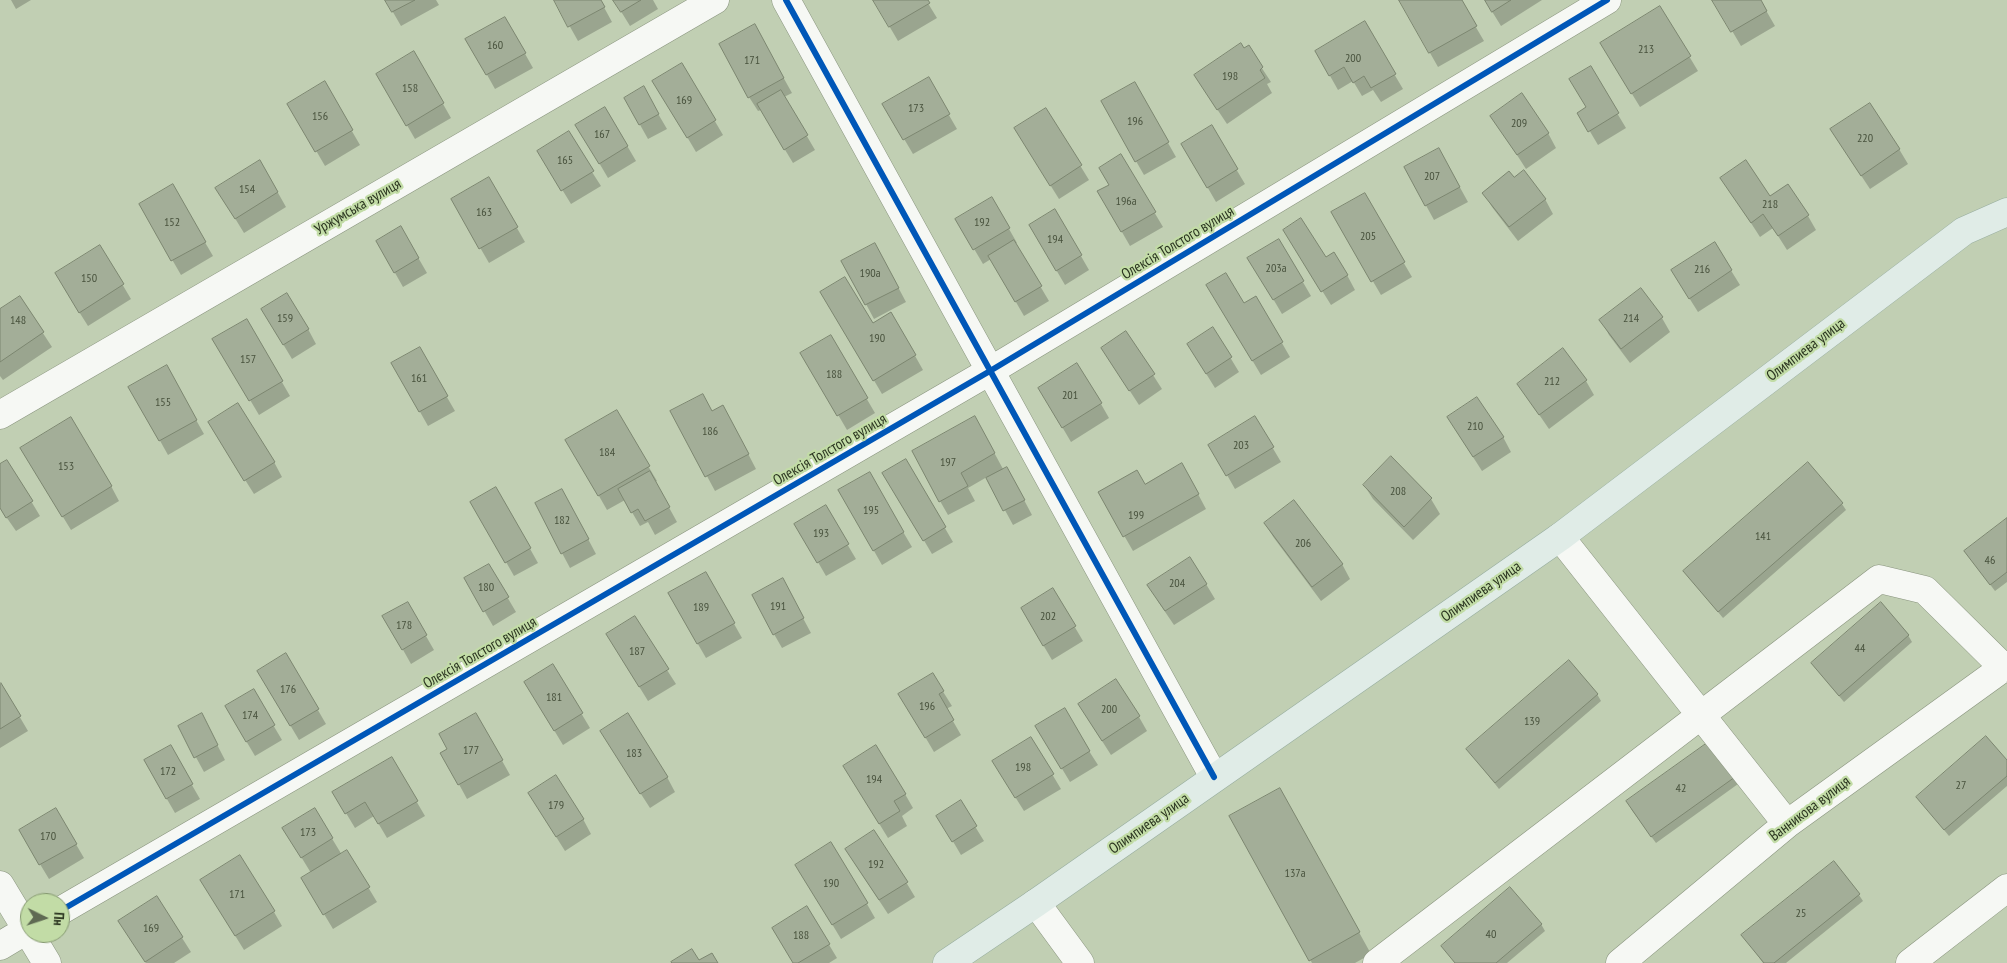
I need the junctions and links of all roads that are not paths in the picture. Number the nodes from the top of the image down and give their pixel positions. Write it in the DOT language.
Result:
graph roads {
  1 [pos="715,0"];
  2 [pos="786,0"];
  3 [pos="1607,0"];
  4 [pos="2007,212"];
  5 [pos="990,371"];
  6 [pos="0,415"];
  7 [pos="1560,537"];
  8 [pos="2006,666"];
  9 [pos="1702,716"];
  10 [pos="1214,777"];
  11 [pos="1787,824"];
  12 [pos="0,884"];
  13 [pos="2007,888"];
  14 [pos="1036,903"];
  15 [pos="70,905"];
  16 [pos="20,916"];
  17 [pos="20,934"];
  18 [pos="36,943"];
  19 [pos="0,946"];
  20 [pos="47,963"];
  21 [pos="947,963"];
  22 [pos="1080,963"];
  23 [pos="1376,963"];
  24 [pos="1620,963"];
  25 [pos="1911,963"];
  1 -- 6 [label="street, Уржумська вулиця"];
  2 -- 5 [label="street"];
  3 -- 5 [label="street, Олексія Толстого вулиця"];
  4 -- 7 [label="main road, Олимпиева улица"];
  5 -- 10 [label="street"];
  5 -- 15 [label="street, Олексія Толстого вулиця"];
  7 -- 9 [label="street"];
  7 -- 10 [label="main road, Олимпиева улица"];
  8 -- 9 [label="street"];
  8 -- 11 [label="street, Ванникова вулиця"];
  9 -- 11 [label="street"];
  9 -- 23 [label="street"];
  10 -- 14 [label="main road, Олимпиева улица"];
  11 -- 24 [label="street, Ванникова вулиця"];
  12 -- 16 [label="street"];
  13 -- 25 [label="street"];
  14 -- 21 [label="main road, Олимпиева улица"];
  14 -- 22 [label="street"];
  17 -- 19 [label="street"];
  18 -- 20 [label="street"];
}
